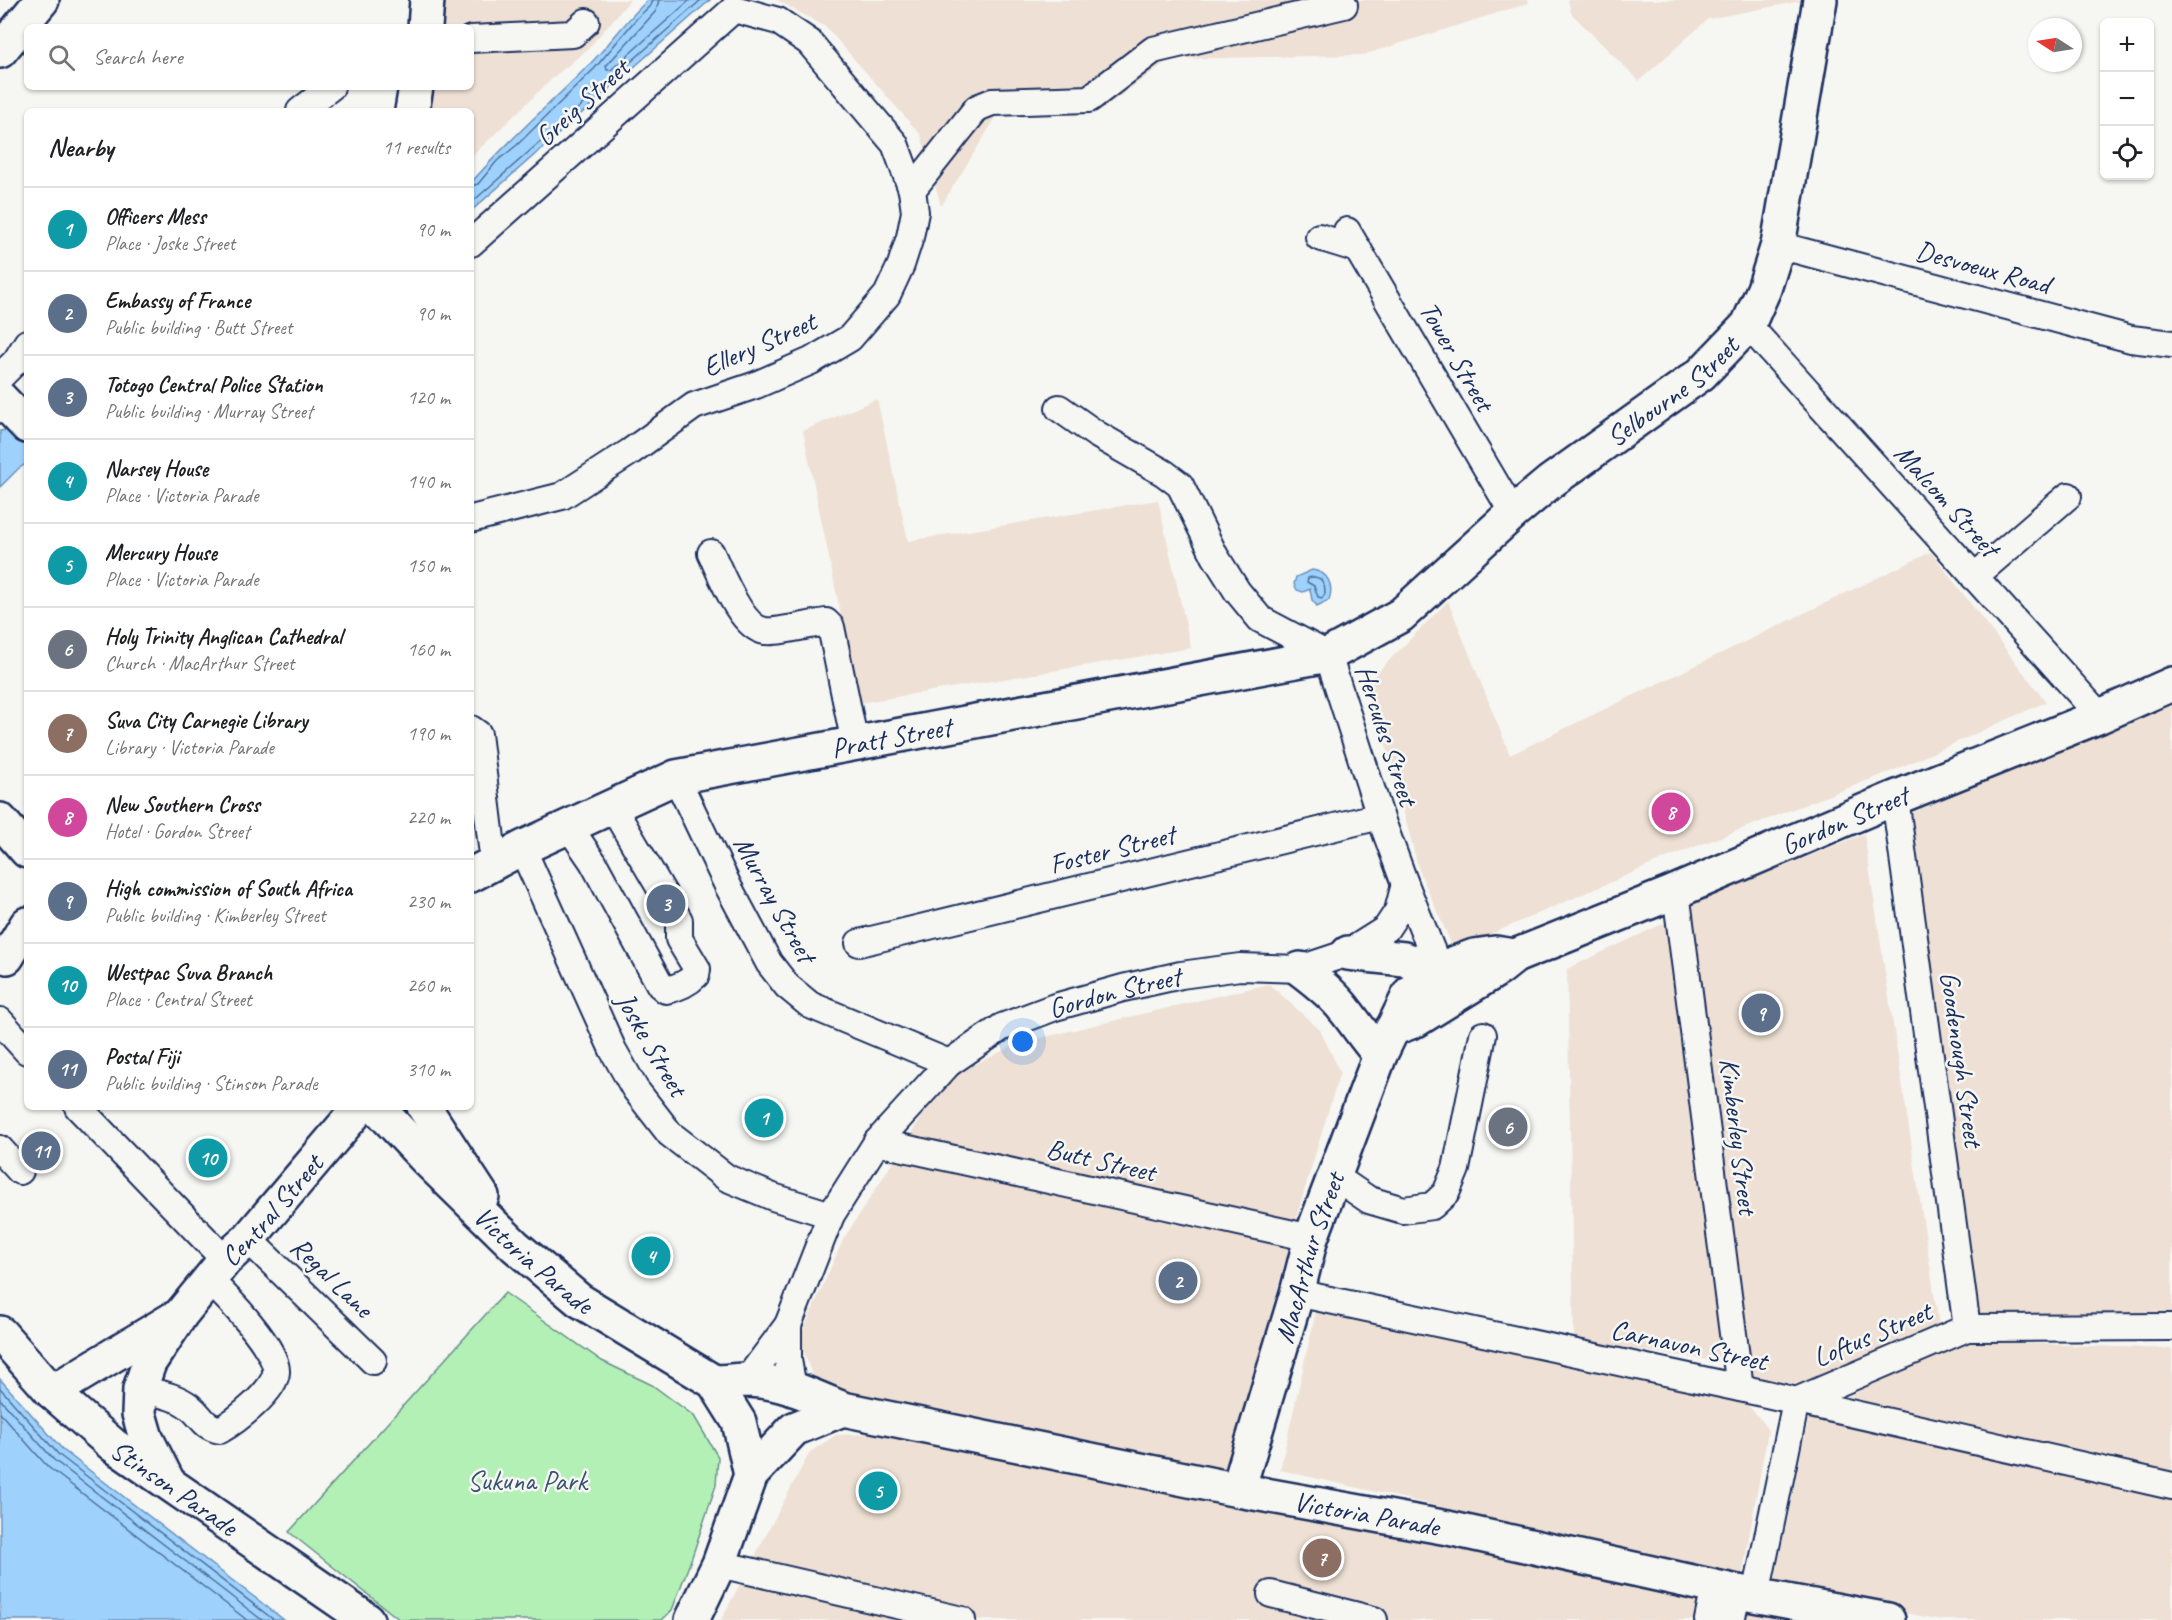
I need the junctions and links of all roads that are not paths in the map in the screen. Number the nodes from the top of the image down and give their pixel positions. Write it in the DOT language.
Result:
graph roads {
  1 [pos="42,0"];
  2 [pos="1820,0"];
  3 [pos="734,4"];
  4 [pos="1344,4"];
  5 [pos="586,22"];
  6 [pos="474,39"];
  7 [pos="0,51"];
  8 [pos="327,90"];
  9 [pos="416,90"];
  10 [pos="304,108"];
  11 [pos="412,108"];
  12 [pos="912,190"];
  13 [pos="1319,237"];
  14 [pos="474,240"];
  15 [pos="1778,245"];
  16 [pos="1748,325"];
  17 [pos="2172,344"];
  18 [pos="24,348"];
  19 [pos="8,401"];
  20 [pos="1059,408"];
  21 [pos="2068,496"];
  22 [pos="1513,513"];
  23 [pos="474,518"];
  24 [pos="711,553"];
  25 [pos="1974,577"];
  26 [pos="1328,655"];
  27 [pos="2172,684"];
  28 [pos="2100,716"];
  29 [pos="474,731"];
  30 [pos="855,744"];
  31 [pos="676,777"];
  32 [pos="1895,798"];
  33 [pos="612,807"];
  34 [pos="1380,816"];
  35 [pos="0,819"];
  36 [pos="569,827"];
  37 [pos="24,847"];
  38 [pos="522,848"];
  39 [pos="482,869"];
  40 [pos="1405,884"];
  41 [pos="1676,892"];
  42 [pos="24,930"];
  43 [pos="859,943"];
  44 [pos="1348,953"];
  45 [pos="11,955"];
  46 [pos="1515,956"];
  47 [pos="1300,969"];
  48 [pos="1439,969"];
  49 [pos="0,1021"];
  50 [pos="1483,1035"];
  51 [pos="1386,1042"];
  52 [pos="24,1048"];
  53 [pos="949,1063"];
  54 [pos="81,1110"];
  55 [pos="330,1110"];
  56 [pos="357,1110"];
  57 [pos="380,1110"];
  58 [pos="426,1110"];
  59 [pos="877,1142"];
  60 [pos="0,1149"];
  61 [pos="313,1162"];
  62 [pos="20,1171"];
  63 [pos="1334,1176"];
  64 [pos="831,1215"];
  65 [pos="1311,1238"];
  66 [pos="515,1246"];
  67 [pos="227,1260"];
  68 [pos="1297,1293"];
  69 [pos="182,1313"];
  70 [pos="788,1325"];
  71 [pos="2172,1327"];
  72 [pos="1967,1328"];
  73 [pos="0,1333"];
  74 [pos="373,1361"];
  75 [pos="747,1380"];
  76 [pos="714,1382"];
  77 [pos="793,1388"];
  78 [pos="1740,1388"];
  79 [pos="140,1389"];
  80 [pos="52,1392"];
  81 [pos="1796,1401"];
  82 [pos="843,1409"];
  83 [pos="751,1475"];
  84 [pos="167,1480"];
  85 [pos="2172,1486"];
  86 [pos="1238,1490"];
  87 [pos="719,1564"];
  88 [pos="1271,1594"];
  89 [pos="1735,1598"];
  90 [pos="1829,1615"];
  91 [pos="367,1620"];
  92 [pos="692,1620"];
  93 [pos="962,1620"];
  94 [pos="1374,1620"];
  95 [pos="1708,1620"];
  96 [pos="1887,1620"];
  1 -- 7 [label="main road"];
  2 -- 15 [label="main road, Selbourne Street"];
  3 -- 12 [label="street, Ellery Street"];
  3 -- 14 [label="street, Greig Street"];
  4 -- 12 [label="street"];
  5 -- 6 [label="street"];
  8 -- 10 [label="street"];
  9 -- 11 [label="main road"];
  12 -- 23 [label="street, Ellery Street"];
  13 -- 22 [label="street, Tower Street"];
  15 -- 16 [label="main road, Selbourne Street"];
  15 -- 17 [label="street, Desvoeux Road"];
  16 -- 22 [label="main road, Selbourne Street"];
  16 -- 25 [label="street, Malcom Street"];
  18 -- 19 [label="street"];
  20 -- 26 [label="street, Hercules Street"];
  21 -- 25 [label="street"];
  22 -- 26 [label="main road, Selbourne Street"];
  24 -- 30 [label="street"];
  25 -- 28 [label="street, Malcom Street"];
  26 -- 30 [label="main road, Pratt Street"];
  26 -- 34 [label="street, Hercules Street"];
  27 -- 28 [label="main road, Gordon Street"];
  28 -- 32 [label="main road, Gordon Street"];
  29 -- 39 [label="street"];
  30 -- 31 [label="main road, Pratt Street"];
  31 -- 33 [label="main road, Pratt Street"];
  31 -- 53 [label="street, Murray Street"];
  32 -- 41 [label="main road, Gordon Street"];
  32 -- 72 [label="street, Goodenough Street"];
  33 -- 36 [label="main road, Pratt Street"];
  33 -- 36 [label="street"];
  34 -- 40 [label="street, Hercules Street"];
  34 -- 43 [label="street, Foster Street"];
  35 -- 37 [label="main road"];
  36 -- 38 [label="main road, Pratt Street"];
  38 -- 39 [label="main road, Pratt Street"];
  38 -- 64 [label="street, Joske Street"];
  40 -- 44 [label="street, Gordon Street"];
  40 -- 48 [label="street"];
  41 -- 46 [label="main road, Gordon Street"];
  41 -- 78 [label="street, Kimberley Street"];
  42 -- 45 [label="main road"];
  44 -- 47 [label="street, Gordon Street"];
  44 -- 48 [label="main road"];
  46 -- 48 [label="main road, MacArthur Street"];
  46 -- 51 [label="main road"];
  47 -- 51 [label="main road"];
  47 -- 53 [label="street, Gordon Street"];
  48 -- 51 [label="main road, MacArthur Street"];
  49 -- 52 [label="street"];
  50 -- 63 [label="street"];
  51 -- 63 [label="main road, MacArthur Street"];
  53 -- 59 [label="street, Gordon Street"];
  54 -- 67 [label="street"];
  55 -- 61 [label="main road"];
  56 -- 61 [label="main road, Central Street"];
  57 -- 66 [label="main road, Victoria Parade"];
  58 -- 66 [label="main road"];
  59 -- 64 [label="street, Gordon Street"];
  59 -- 65 [label="street, Butt Street"];
  60 -- 62 [label="street"];
  61 -- 67 [label="main road, Central Street"];
  63 -- 65 [label="main road, MacArthur Street"];
  64 -- 70 [label="street, Gordon Street"];
  65 -- 68 [label="main road, MacArthur Street"];
  66 -- 76 [label="main road, Victoria Parade"];
  67 -- 69 [label="main road, Central Street"];
  67 -- 74 [label="street, Regal Lane"];
  67 -- 79 [label="street"];
  68 -- 78 [label="street, Carnavon Street"];
  68 -- 86 [label="main road, MacArthur Street"];
  69 -- 79 [label="main road, Central Street"];
  69 -- 80 [label="main road, Central Street"];
  70 -- 75 [label="street, Gordon Street"];
  70 -- 77 [label="street, Gordon Street"];
  71 -- 72 [label="street, Loftus Street"];
  72 -- 81 [label="street, Loftus Street"];
  73 -- 80 [label="main road, Stinson Parade"];
  75 -- 76 [label="main road, Victoria Parade"];
  75 -- 77 [label="main road, Victoria Parade"];
  76 -- 83 [label="main road, Victoria Parade"];
  77 -- 82 [label="main road, Victoria Parade"];
  78 -- 81 [label="street, Carnavon Street"];
  79 -- 84 [label="main road, Central Street"];
  80 -- 84 [label="main road, Stinson Parade"];
  81 -- 85 [label="street, Carnavon Street"];
  81 -- 89 [label="street, Loftus Street"];
  82 -- 83 [label="main road"];
  82 -- 86 [label="main road, Victoria Parade"];
  83 -- 87 [label="main road"];
  84 -- 91 [label="main road, Stinson Parade"];
  86 -- 89 [label="main road, Victoria Parade"];
  87 -- 92 [label="main road"];
  87 -- 93 [label="street"];
  88 -- 94 [label="street"];
  89 -- 90 [label="main road, Victoria Parade"];
  89 -- 95 [label="street, Loftus Street"];
  90 -- 96 [label="main road, Victoria Parade"];
}
